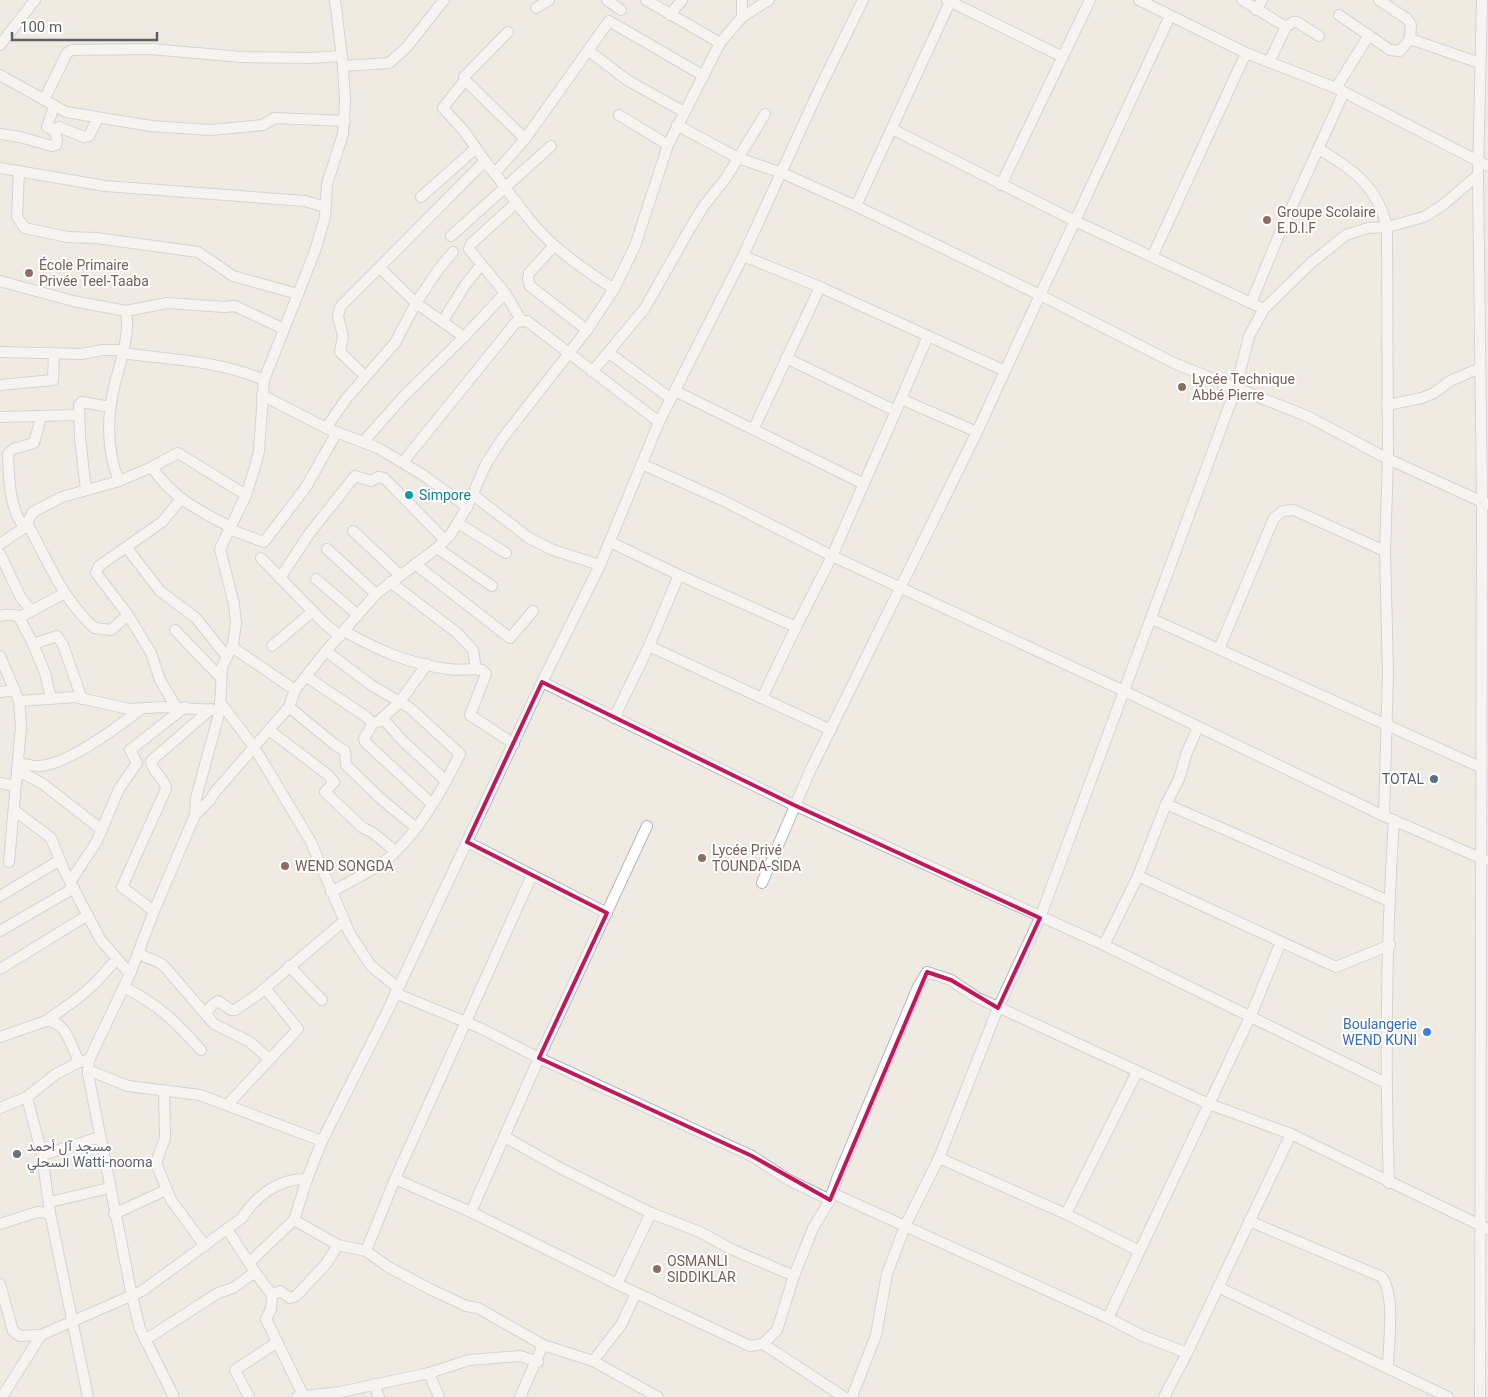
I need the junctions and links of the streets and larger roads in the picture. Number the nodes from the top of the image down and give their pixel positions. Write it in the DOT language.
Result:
graph roads {
  1 [pos="35,0"];
  2 [pos="335,0"];
  3 [pos="444,0"];
  4 [pos="549,0"];
  5 [pos="607,0"];
  6 [pos="646,0"];
  7 [pos="682,0"];
  8 [pos="742,0"];
  9 [pos="769,0"];
  10 [pos="863,0"];
  11 [pos="1090,0"];
  12 [pos="1242,0"];
  13 [pos="1262,0"];
  14 [pos="1379,0"];
  15 [pos="1482,0"];
  16 [pos="949,1"];
  17 [pos="1143,1"];
  18 [pos="536,8"];
  19 [pos="621,10"];
  20 [pos="1256,10"];
  21 [pos="670,14"];
  22 [pos="1339,15"];
  23 [pos="1170,16"];
  24 [pos="742,17"];
  25 [pos="1286,27"];
  26 [pos="508,32"];
  27 [pos="1368,35"];
  28 [pos="1319,36"];
  29 [pos="1410,39"];
  30 [pos="720,43"];
  31 [pos="0,45"];
  32 [pos="589,51"];
  33 [pos="1246,53"];
  34 [pos="1063,57"];
  35 [pos="342,61"];
  36 [pos="1269,62"];
  37 [pos="1480,64"];
  38 [pos="0,74"];
  39 [pos="704,76"];
  40 [pos="465,80"];
  41 [pos="1340,90"];
  42 [pos="44,100"];
  43 [pos="54,106"];
  44 [pos="684,112"];
  45 [pos="765,114"];
  46 [pos="619,116"];
  47 [pos="98,118"];
  48 [pos="345,121"];
  49 [pos="677,125"];
  50 [pos="892,129"];
  51 [pos="55,131"];
  52 [pos="0,134"];
  53 [pos="525,139"];
  54 [pos="668,145"];
  55 [pos="551,146"];
  56 [pos="476,148"];
  57 [pos="1319,149"];
  58 [pos="738,158"];
  59 [pos="485,161"];
  60 [pos="1478,161"];
  61 [pos="1488,166"];
  62 [pos="0,168"];
  63 [pos="19,171"];
  64 [pos="495,173"];
  65 [pos="782,173"];
  66 [pos="1478,176"];
  67 [pos="1001,185"];
  68 [pos="506,188"];
  69 [pos="422,197"];
  70 [pos="517,202"];
  71 [pos="856,206"];
  72 [pos="325,207"];
  73 [pos="1075,220"];
  74 [pos="1387,227"];
  75 [pos="451,236"];
  76 [pos="554,246"];
  77 [pos="453,252"];
  78 [pos="743,256"];
  79 [pos="1153,256"];
  80 [pos="481,265"];
  81 [pos="380,268"];
  82 [pos="0,281"];
  83 [pos="820,287"];
  84 [pos="614,288"];
  85 [pos="506,293"];
  86 [pos="298,294"];
  87 [pos="1040,295"];
  88 [pos="416,303"];
  89 [pos="1252,303"];
  90 [pos="1264,309"];
  91 [pos="126,311"];
  92 [pos="522,320"];
  93 [pos="443,322"];
  94 [pos="284,329"];
  95 [pos="586,330"];
  96 [pos="464,337"];
  97 [pos="927,338"];
  98 [pos="0,352"];
  99 [pos="123,352"];
  100 [pos="54,353"];
  101 [pos="568,353"];
  102 [pos="609,353"];
  103 [pos="786,358"];
  104 [pos="1480,368"];
  105 [pos="1003,370"];
  106 [pos="592,372"];
  107 [pos="365,376"];
  108 [pos="264,380"];
  109 [pos="0,385"];
  110 [pos="1236,388"];
  111 [pos="262,394"];
  112 [pos="672,395"];
  113 [pos="901,399"];
  114 [pos="1388,405"];
  115 [pos="110,406"];
  116 [pos="896,411"];
  117 [pos="78,415"];
  118 [pos="0,417"];
  119 [pos="41,417"];
  120 [pos="659,422"];
  121 [pos="326,428"];
  122 [pos="754,428"];
  123 [pos="337,432"];
  124 [pos="976,432"];
  125 [pos="364,441"];
  126 [pos="0,449"];
  127 [pos="13,449"];
  128 [pos="1388,459"];
  129 [pos="403,462"];
  130 [pos="642,464"];
  131 [pos="152,468"];
  132 [pos="119,481"];
  133 [pos="862,483"];
  134 [pos="86,490"];
  135 [pos="472,494"];
  136 [pos="246,495"];
  137 [pos="181,498"];
  138 [pos="1485,503"];
  139 [pos="467,506"];
  140 [pos="458,523"];
  141 [pos="26,525"];
  142 [pos="230,528"];
  143 [pos="353,531"];
  144 [pos="445,540"];
  145 [pos="610,542"];
  146 [pos="0,544"];
  147 [pos="127,548"];
  148 [pos="438,548"];
  149 [pos="327,549"];
  150 [pos="1385,551"];
  151 [pos="506,553"];
  152 [pos="0,554"];
  153 [pos="832,556"];
  154 [pos="261,558"];
  155 [pos="416,564"];
  156 [pos="600,565"];
  157 [pos="400,575"];
  158 [pos="679,575"];
  159 [pos="280,578"];
  160 [pos="316,579"];
  161 [pos="390,582"];
  162 [pos="492,586"];
  163 [pos="902,586"];
  164 [pos="63,594"];
  165 [pos="376,594"];
  166 [pos="1484,606"];
  167 [pos="32,610"];
  168 [pos="313,611"];
  169 [pos="533,611"];
  170 [pos="128,615"];
  171 [pos="358,615"];
  172 [pos="0,616"];
  173 [pos="20,617"];
  174 [pos="1152,619"];
  175 [pos="796,628"];
  176 [pos="175,630"];
  177 [pos="342,633"];
  178 [pos="32,644"];
  179 [pos="272,646"];
  180 [pos="649,646"];
  181 [pos="232,647"];
  182 [pos="1219,649"];
  183 [pos="326,651"];
  184 [pos="0,656"];
  185 [pos="227,657"];
  186 [pos="427,664"];
  187 [pos="476,669"];
  188 [pos="307,677"];
  189 [pos="220,678"];
  190 [pos="542,682"];
  191 [pos="15,690"];
  192 [pos="295,690"];
  193 [pos="1124,691"];
  194 [pos="0,692"];
  195 [pos="82,698"];
  196 [pos="762,698"];
  197 [pos="51,699"];
  198 [pos="19,701"];
  199 [pos="399,703"];
  200 [pos="180,707"];
  201 [pos="217,707"];
  202 [pos="289,708"];
  203 [pos="141,709"];
  204 [pos="614,718"];
  205 [pos="377,721"];
  206 [pos="1387,724"];
  207 [pos="1198,727"];
  208 [pos="269,730"];
  209 [pos="830,730"];
  210 [pos="514,744"];
  211 [pos="254,747"];
  212 [pos="18,766"];
  213 [pos="1480,767"];
  214 [pos="446,781"];
  215 [pos="0,783"];
  216 [pos="15,786"];
  217 [pos="432,804"];
  218 [pos="1166,804"];
  219 [pos="794,805"];
  220 [pos="14,810"];
  221 [pos="195,815"];
  222 [pos="1384,816"];
  223 [pos="1394,820"];
  224 [pos="647,826"];
  225 [pos="415,827"];
  226 [pos="102,830"];
  227 [pos="467,842"];
  228 [pos="395,851"];
  229 [pos="1485,859"];
  230 [pos="60,860"];
  231 [pos="9,862"];
  232 [pos="532,875"];
  233 [pos="1138,876"];
  234 [pos="762,883"];
  235 [pos="72,885"];
  236 [pos="331,892"];
  237 [pos="0,896"];
  238 [pos="1389,901"];
  239 [pos="154,911"];
  240 [pos="607,913"];
  241 [pos="88,915"];
  242 [pos="1040,918"];
  243 [pos="344,921"];
  244 [pos="0,931"];
  245 [pos="1281,942"];
  246 [pos="1104,945"];
  247 [pos="1390,945"];
  248 [pos="138,952"];
  249 [pos="117,960"];
  250 [pos="289,966"];
  251 [pos="0,969"];
  252 [pos="130,974"];
  253 [pos="124,987"];
  254 [pos="265,988"];
  255 [pos="396,990"];
  256 [pos="322,1000"];
  257 [pos="998,1008"];
  258 [pos="206,1014"];
  259 [pos="1251,1015"];
  260 [pos="46,1021"];
  261 [pos="465,1023"];
  262 [pos="0,1037"];
  263 [pos="201,1050"];
  264 [pos="539,1058"];
  265 [pos="269,1059"];
  266 [pos="85,1064"];
  267 [pos="1137,1072"];
  268 [pos="1386,1083"];
  269 [pos="164,1090"];
  270 [pos="27,1097"];
  271 [pos="2,1104"];
  272 [pos="228,1104"];
  273 [pos="1209,1104"];
  274 [pos="1484,1123"];
  275 [pos="1291,1134"];
  276 [pos="100,1136"];
  277 [pos="506,1137"];
  278 [pos="322,1141"];
  279 [pos="42,1155"];
  280 [pos="939,1158"];
  281 [pos="307,1179"];
  282 [pos="395,1179"];
  283 [pos="1389,1182"];
  284 [pos="109,1188"];
  285 [pos="166,1190"];
  286 [pos="831,1197"];
  287 [pos="50,1207"];
  288 [pos="471,1212"];
  289 [pos="651,1212"];
  290 [pos="114,1214"];
  291 [pos="1066,1214"];
  292 [pos="294,1220"];
  293 [pos="1249,1221"];
  294 [pos="0,1224"];
  295 [pos="905,1226"];
  296 [pos="1484,1228"];
  297 [pos="228,1229"];
  298 [pos="338,1245"];
  299 [pos="204,1246"];
  300 [pos="1139,1250"];
  301 [pos="366,1251"];
  302 [pos="252,1267"];
  303 [pos="794,1276"];
  304 [pos="0,1284"];
  305 [pos="617,1284"];
  306 [pos="1218,1287"];
  307 [pos="636,1293"];
  308 [pos="272,1294"];
  309 [pos="132,1296"];
  310 [pos="2,1298"];
  311 [pos="1108,1318"];
  312 [pos="10,1320"];
  313 [pos="71,1320"];
  314 [pos="0,1326"];
  315 [pos="41,1335"];
  316 [pos="145,1340"];
  317 [pos="276,1342"];
  318 [pos="763,1344"];
  319 [pos="544,1345"];
  320 [pos="1187,1353"];
  321 [pos="593,1361"];
  322 [pos="538,1362"];
  323 [pos="1388,1368"];
  324 [pos="429,1373"];
  325 [pos="374,1384"];
  326 [pos="341,1395"];
  327 [pos="300,1396"];
  328 [pos="2,1397"];
  329 [pos="88,1397"];
  330 [pos="174,1397"];
  331 [pos="249,1397"];
  332 [pos="379,1397"];
  333 [pos="439,1397"];
  334 [pos="520,1397"];
  335 [pos="658,1397"];
  336 [pos="844,1397"];
  337 [pos="852,1397"];
  338 [pos="1164,1397"];
  339 [pos="1448,1397"];
  340 [pos="1480,1397"];
  1 -- 31 [label="street"];
  2 -- 35 [label="street"];
  3 -- 35 [label="street"];
  4 -- 18 [label="street"];
  5 -- 19 [label="street"];
  6 -- 21 [label="street"];
  7 -- 21 [label="street"];
  8 -- 24 [label="street"];
  9 -- 24 [label="street"];
  10 -- 65 [label="street"];
  11 -- 34 [label="street"];
  12 -- 20 [label="street"];
  13 -- 20 [label="street"];
  14 -- 29 [label="street"];
  15 -- 37 [label="street"];
  16 -- 34 [label="street"];
  16 -- 50 [label="street"];
  17 -- 23 [label="street"];
  20 -- 25 [label="street"];
  21 -- 30 [label="street"];
  22 -- 27 [label="street"];
  23 -- 33 [label="street"];
  23 -- 73 [label="street"];
  24 -- 30 [label="street"];
  25 -- 28 [label="street"];
  25 -- 36 [label="street"];
  26 -- 40 [label="street"];
  27 -- 29 [label="street"];
  27 -- 41 [label="street"];
  29 -- 37 [label="street"];
  30 -- 39 [label="street"];
  32 -- 39 [label="street"];
  32 -- 44 [label="street"];
  32 -- 53 [label="street"];
  33 -- 36 [label="street"];
  33 -- 79 [label="street"];
  34 -- 67 [label="street"];
  35 -- 42 [label="street"];
  35 -- 48 [label="street"];
  36 -- 41 [label="street"];
  37 -- 60 [label="street"];
  38 -- 42 [label="street"];
  39 -- 44 [label="street"];
  40 -- 53 [label="street"];
  40 -- 56 [label="street"];
  41 -- 57 [label="street"];
  41 -- 60 [label="street"];
  42 -- 43 [label="street"];
  43 -- 47 [label="street"];
  43 -- 51 [label="street"];
  44 -- 49 [label="street"];
  45 -- 58 [label="street"];
  46 -- 54 [label="street"];
  47 -- 48 [label="street"];
  47 -- 51 [label="street"];
  48 -- 72 [label="street"];
  49 -- 54 [label="street"];
  49 -- 58 [label="street"];
  50 -- 67 [label="street"];
  50 -- 71 [label="street"];
  51 -- 52 [label="street"];
  53 -- 64 [label="street"];
  54 -- 84 [label="street"];
  55 -- 68 [label="street"];
  56 -- 59 [label="street"];
  56 -- 69 [label="street"];
  57 -- 74 [label="street"];
  57 -- 89 [label="street"];
  58 -- 65 [label="street"];
  58 -- 102 [label="street"];
  59 -- 64 [label="street"];
  59 -- 81 [label="street"];
  60 -- 61 [label="street"];
  60 -- 66 [label="street"];
  62 -- 63 [label="street"];
  63 -- 72 [label="street"];
  63 -- 86 [label="street"];
  64 -- 68 [label="street"];
  65 -- 71 [label="street"];
  65 -- 78 [label="street"];
  66 -- 74 [label="street"];
  66 -- 104 [label="street"];
  67 -- 73 [label="street"];
  68 -- 70 [label="street"];
  68 -- 75 [label="street"];
  70 -- 76 [label="street"];
  70 -- 80 [label="street"];
  71 -- 87 [label="street"];
  72 -- 86 [label="street"];
  73 -- 79 [label="street"];
  73 -- 87 [label="street"];
  74 -- 90 [label="street"];
  74 -- 114 [label="street"];
  76 -- 84 [label="street"];
  76 -- 95 [label="street"];
  77 -- 88 [label="street"];
  78 -- 83 [label="street"];
  78 -- 112 [label="street"];
  79 -- 89 [label="street"];
  80 -- 85 [label="street"];
  80 -- 93 [label="street"];
  81 -- 88 [label="street"];
  81 -- 107 [label="street"];
  82 -- 91 [label="street"];
  83 -- 97 [label="street"];
  83 -- 103 [label="street"];
  84 -- 95 [label="street"];
  85 -- 92 [label="street"];
  85 -- 96 [label="street"];
  86 -- 94 [label="street"];
  87 -- 105 [label="street"];
  87 -- 110 [label="street"];
  88 -- 93 [label="street"];
  88 -- 107 [label="street"];
  89 -- 90 [label="street"];
  90 -- 110 [label="street"];
  91 -- 94 [label="street"];
  91 -- 99 [label="street"];
  92 -- 101 [label="street"];
  92 -- 129 [label="street"];
  93 -- 96 [label="street"];
  94 -- 108 [label="street"];
  95 -- 101 [label="street"];
  96 -- 125 [label="street"];
  97 -- 105 [label="street"];
  97 -- 113 [label="street"];
  98 -- 100 [label="street"];
  99 -- 100 [label="street"];
  99 -- 108 [label="street"];
  99 -- 115 [label="street"];
  100 -- 109 [label="street"];
  101 -- 106 [label="street"];
  101 -- 135 [label="street"];
  102 -- 106 [label="street"];
  102 -- 112 [label="street"];
  103 -- 116 [label="street"];
  103 -- 122 [label="street"];
  104 -- 114 [label="street"];
  104 -- 138 [label="street"];
  105 -- 124 [label="street"];
  106 -- 120 [label="street"];
  107 -- 121 [label="street"];
  108 -- 111 [label="street"];
  110 -- 128 [label="street"];
  110 -- 174 [label="street"];
  111 -- 121 [label="street"];
  111 -- 136 [label="street"];
  112 -- 120 [label="street"];
  112 -- 122 [label="street"];
  113 -- 116 [label="street"];
  113 -- 124 [label="street"];
  114 -- 128 [label="street"];
  115 -- 117 [label="street"];
  115 -- 132 [label="street"];
  116 -- 133 [label="street"];
  117 -- 119 [label="street"];
  117 -- 134 [label="street"];
  118 -- 119 [label="street"];
  119 -- 127 [label="street"];
  120 -- 130 [label="street"];
  121 -- 123 [label="street"];
  122 -- 133 [label="street"];
  123 -- 125 [label="street"];
  123 -- 142 [label="street"];
  124 -- 163 [label="street"];
  125 -- 129 [label="street"];
  126 -- 127 [label="street"];
  127 -- 141 [label="street"];
  128 -- 138 [label="street"];
  128 -- 150 [label="street"];
  129 -- 139 [label="street"];
  130 -- 145 [label="street"];
  130 -- 153 [label="street"];
  131 -- 132 [label="street"];
  131 -- 136 [label="street"];
  131 -- 137 [label="street"];
  132 -- 134 [label="street"];
  133 -- 153 [label="street"];
  134 -- 141 [label="street"];
  135 -- 139 [label="street"];
  135 -- 156 [label="street"];
  136 -- 142 [label="street"];
  137 -- 142 [label="street"];
  137 -- 147 [label="street"];
  138 -- 166 [label="street"];
  139 -- 140 [label="street"];
  140 -- 144 [label="street"];
  140 -- 151 [label="street"];
  141 -- 146 [label="street"];
  141 -- 164 [label="street"];
  142 -- 181 [label="street"];
  143 -- 157 [label="street"];
  144 -- 148 [label="street"];
  144 -- 159 [label="street"];
  145 -- 156 [label="street"];
  145 -- 158 [label="street"];
  147 -- 170 [label="street"];
  147 -- 185 [label="street"];
  148 -- 155 [label="street"];
  148 -- 162 [label="street"];
  149 -- 165 [label="street"];
  150 -- 182 [label="street"];
  150 -- 206 [label="street"];
  152 -- 167 [label="street"];
  153 -- 163 [label="street"];
  153 -- 175 [label="street"];
  154 -- 159 [label="street"];
  155 -- 157 [label="street"];
  155 -- 169 [label="street"];
  156 -- 190 [label="street"];
  157 -- 161 [label="street"];
  158 -- 175 [label="street"];
  158 -- 180 [label="street"];
  159 -- 168 [label="street"];
  160 -- 171 [label="street"];
  161 -- 165 [label="street"];
  161 -- 187 [label="street"];
  163 -- 193 [label="street"];
  163 -- 209 [label="street"];
  164 -- 167 [label="street"];
  164 -- 170 [label="street"];
  165 -- 171 [label="street"];
  166 -- 213 [label="street"];
  167 -- 173 [label="street"];
  168 -- 177 [label="street"];
  168 -- 179 [label="street"];
  170 -- 200 [label="street"];
  171 -- 177 [label="street"];
  172 -- 173 [label="street"];
  173 -- 178 [label="street"];
  174 -- 182 [label="street"];
  174 -- 193 [label="street"];
  175 -- 196 [label="street"];
  176 -- 189 [label="street"];
  177 -- 183 [label="street"];
  177 -- 186 [label="street"];
  178 -- 195 [label="street"];
  178 -- 197 [label="street"];
  180 -- 196 [label="street"];
  180 -- 204 [label="street"];
  181 -- 185 [label="street"];
  181 -- 192 [label="street"];
  182 -- 206 [label="street"];
  183 -- 188 [label="street"];
  183 -- 199 [label="street"];
  184 -- 191 [label="street"];
  185 -- 189 [label="street"];
  186 -- 187 [label="street"];
  186 -- 199 [label="street"];
  187 -- 210 [label="street"];
  188 -- 192 [label="street"];
  188 -- 205 [label="street"];
  189 -- 201 [label="street"];
  190 -- 204 [label="street"];
  190 -- 210 [label="street"];
  191 -- 194 [label="street"];
  191 -- 198 [label="street"];
  192 -- 202 [label="street"];
  193 -- 207 [label="street"];
  193 -- 242 [label="street"];
  195 -- 197 [label="street"];
  195 -- 203 [label="street"];
  196 -- 209 [label="street"];
  197 -- 198 [label="street"];
  198 -- 212 [label="street"];
  199 -- 205 [label="street"];
  199 -- 214 [label="street"];
  200 -- 201 [label="street"];
  200 -- 203 [label="street"];
  200 -- 226 [label="street"];
  201 -- 211 [label="street"];
  201 -- 221 [label="street"];
  201 -- 239 [label="street"];
  202 -- 208 [label="street"];
  202 -- 225 [label="street"];
  203 -- 212 [label="street"];
  204 -- 219 [label="street"];
  205 -- 214 [label="street"];
  205 -- 217 [label="street"];
  206 -- 213 [label="street"];
  206 -- 222 [label="street"];
  207 -- 218 [label="street"];
  207 -- 222 [label="street"];
  208 -- 211 [label="street"];
  208 -- 228 [label="street"];
  209 -- 219 [label="street"];
  210 -- 227 [label="street"];
  211 -- 221 [label="street"];
  211 -- 236 [label="street"];
  212 -- 216 [label="street"];
  212 -- 226 [label="street"];
  213 -- 229 [label="street"];
  214 -- 217 [label="street"];
  215 -- 216 [label="street"];
  216 -- 220 [label="street"];
  217 -- 225 [label="street"];
  218 -- 233 [label="street"];
  218 -- 238 [label="street"];
  219 -- 234 [label="street"];
  219 -- 242 [label="street"];
  220 -- 230 [label="street"];
  220 -- 231 [label="street"];
  221 -- 239 [label="street"];
  222 -- 223 [label="street"];
  223 -- 229 [label="street"];
  223 -- 238 [label="street"];
  224 -- 240 [label="street"];
  225 -- 228 [label="street"];
  226 -- 235 [label="street"];
  227 -- 232 [label="street"];
  227 -- 255 [label="street"];
  228 -- 236 [label="street"];
  229 -- 274 [label="street"];
  230 -- 235 [label="street"];
  230 -- 237 [label="street"];
  232 -- 240 [label="street"];
  232 -- 261 [label="street"];
  233 -- 245 [label="street"];
  233 -- 246 [label="street"];
  235 -- 241 [label="street"];
  235 -- 244 [label="street"];
  236 -- 243 [label="street"];
  238 -- 247 [label="street"];
  239 -- 248 [label="street"];
  240 -- 264 [label="street"];
  241 -- 249 [label="street"];
  241 -- 251 [label="street"];
  242 -- 246 [label="street"];
  242 -- 257 [label="street"];
  243 -- 250 [label="street"];
  243 -- 255 [label="street"];
  245 -- 247 [label="street"];
  245 -- 259 [label="street"];
  246 -- 259 [label="street"];
  247 -- 268 [label="street"];
  248 -- 252 [label="street"];
  248 -- 258 [label="street"];
  249 -- 252 [label="street"];
  249 -- 260 [label="street"];
  250 -- 254 [label="street"];
  250 -- 256 [label="street"];
  252 -- 253 [label="street"];
  253 -- 263 [label="street"];
  253 -- 266 [label="street"];
  254 -- 258 [label="street"];
  254 -- 265 [label="street"];
  255 -- 261 [label="street"];
  255 -- 278 [label="street"];
  257 -- 267 [label="street"];
  257 -- 280 [label="street"];
  257 -- 286 [label="street"];
  258 -- 265 [label="street"];
  259 -- 268 [label="street"];
  259 -- 273 [label="street"];
  260 -- 262 [label="street"];
  260 -- 266 [label="street"];
  261 -- 264 [label="street"];
  261 -- 282 [label="street"];
  264 -- 277 [label="street"];
  264 -- 286 [label="street"];
  265 -- 272 [label="street"];
  266 -- 269 [label="street"];
  266 -- 270 [label="street"];
  266 -- 276 [label="street"];
  267 -- 273 [label="street"];
  267 -- 291 [label="street"];
  268 -- 283 [label="street"];
  269 -- 272 [label="street"];
  269 -- 285 [label="street"];
  270 -- 271 [label="street"];
  270 -- 279 [label="street"];
  272 -- 278 [label="street"];
  273 -- 275 [label="street"];
  273 -- 300 [label="street"];
  274 -- 296 [label="street"];
  275 -- 283 [label="street"];
  275 -- 293 [label="street"];
  276 -- 279 [label="street"];
  276 -- 284 [label="street"];
  277 -- 288 [label="street"];
  277 -- 289 [label="street"];
  278 -- 281 [label="street"];
  279 -- 287 [label="street"];
  280 -- 291 [label="street"];
  280 -- 295 [label="street"];
  281 -- 292 [label="street"];
  281 -- 297 [label="street"];
  282 -- 288 [label="street"];
  282 -- 301 [label="street"];
  283 -- 296 [label="street"];
  284 -- 287 [label="street"];
  284 -- 290 [label="street"];
  285 -- 290 [label="street"];
  285 -- 299 [label="street"];
  286 -- 295 [label="street"];
  286 -- 303 [label="street"];
  287 -- 294 [label="street"];
  287 -- 313 [label="street"];
  288 -- 305 [label="street"];
  289 -- 303 [label="street"];
  289 -- 305 [label="street"];
  290 -- 309 [label="street"];
  291 -- 300 [label="street"];
  292 -- 298 [label="street"];
  292 -- 302 [label="street"];
  293 -- 306 [label="street"];
  293 -- 323 [label="street"];
  295 -- 311 [label="street"];
  295 -- 337 [label="street"];
  296 -- 340 [label="street"];
  297 -- 299 [label="street"];
  297 -- 302 [label="street"];
  298 -- 301 [label="street"];
  298 -- 308 [label="street"];
  299 -- 309 [label="street"];
  300 -- 311 [label="street"];
  301 -- 319 [label="street"];
  302 -- 308 [label="street"];
  302 -- 316 [label="street"];
  303 -- 318 [label="street"];
  304 -- 310 [label="street"];
  305 -- 307 [label="street"];
  306 -- 320 [label="street"];
  306 -- 323 [label="street"];
  307 -- 318 [label="street"];
  307 -- 321 [label="street"];
  308 -- 317 [label="street"];
  309 -- 313 [label="street"];
  309 -- 316 [label="street"];
  310 -- 312 [label="street"];
  311 -- 320 [label="street"];
  312 -- 314 [label="street"];
  312 -- 315 [label="street"];
  313 -- 315 [label="street"];
  313 -- 329 [label="street"];
  315 -- 328 [label="street"];
  316 -- 330 [label="street"];
  317 -- 327 [label="street"];
  317 -- 331 [label="street"];
  318 -- 336 [label="street"];
  319 -- 321 [label="street"];
  319 -- 322 [label="street"];
  320 -- 338 [label="street"];
  321 -- 335 [label="street"];
  322 -- 324 [label="street"];
  322 -- 334 [label="street"];
  323 -- 339 [label="street"];
  324 -- 325 [label="street"];
  324 -- 333 [label="street"];
  325 -- 326 [label="street"];
  325 -- 332 [label="street"];
  326 -- 327 [label="street"];
}
